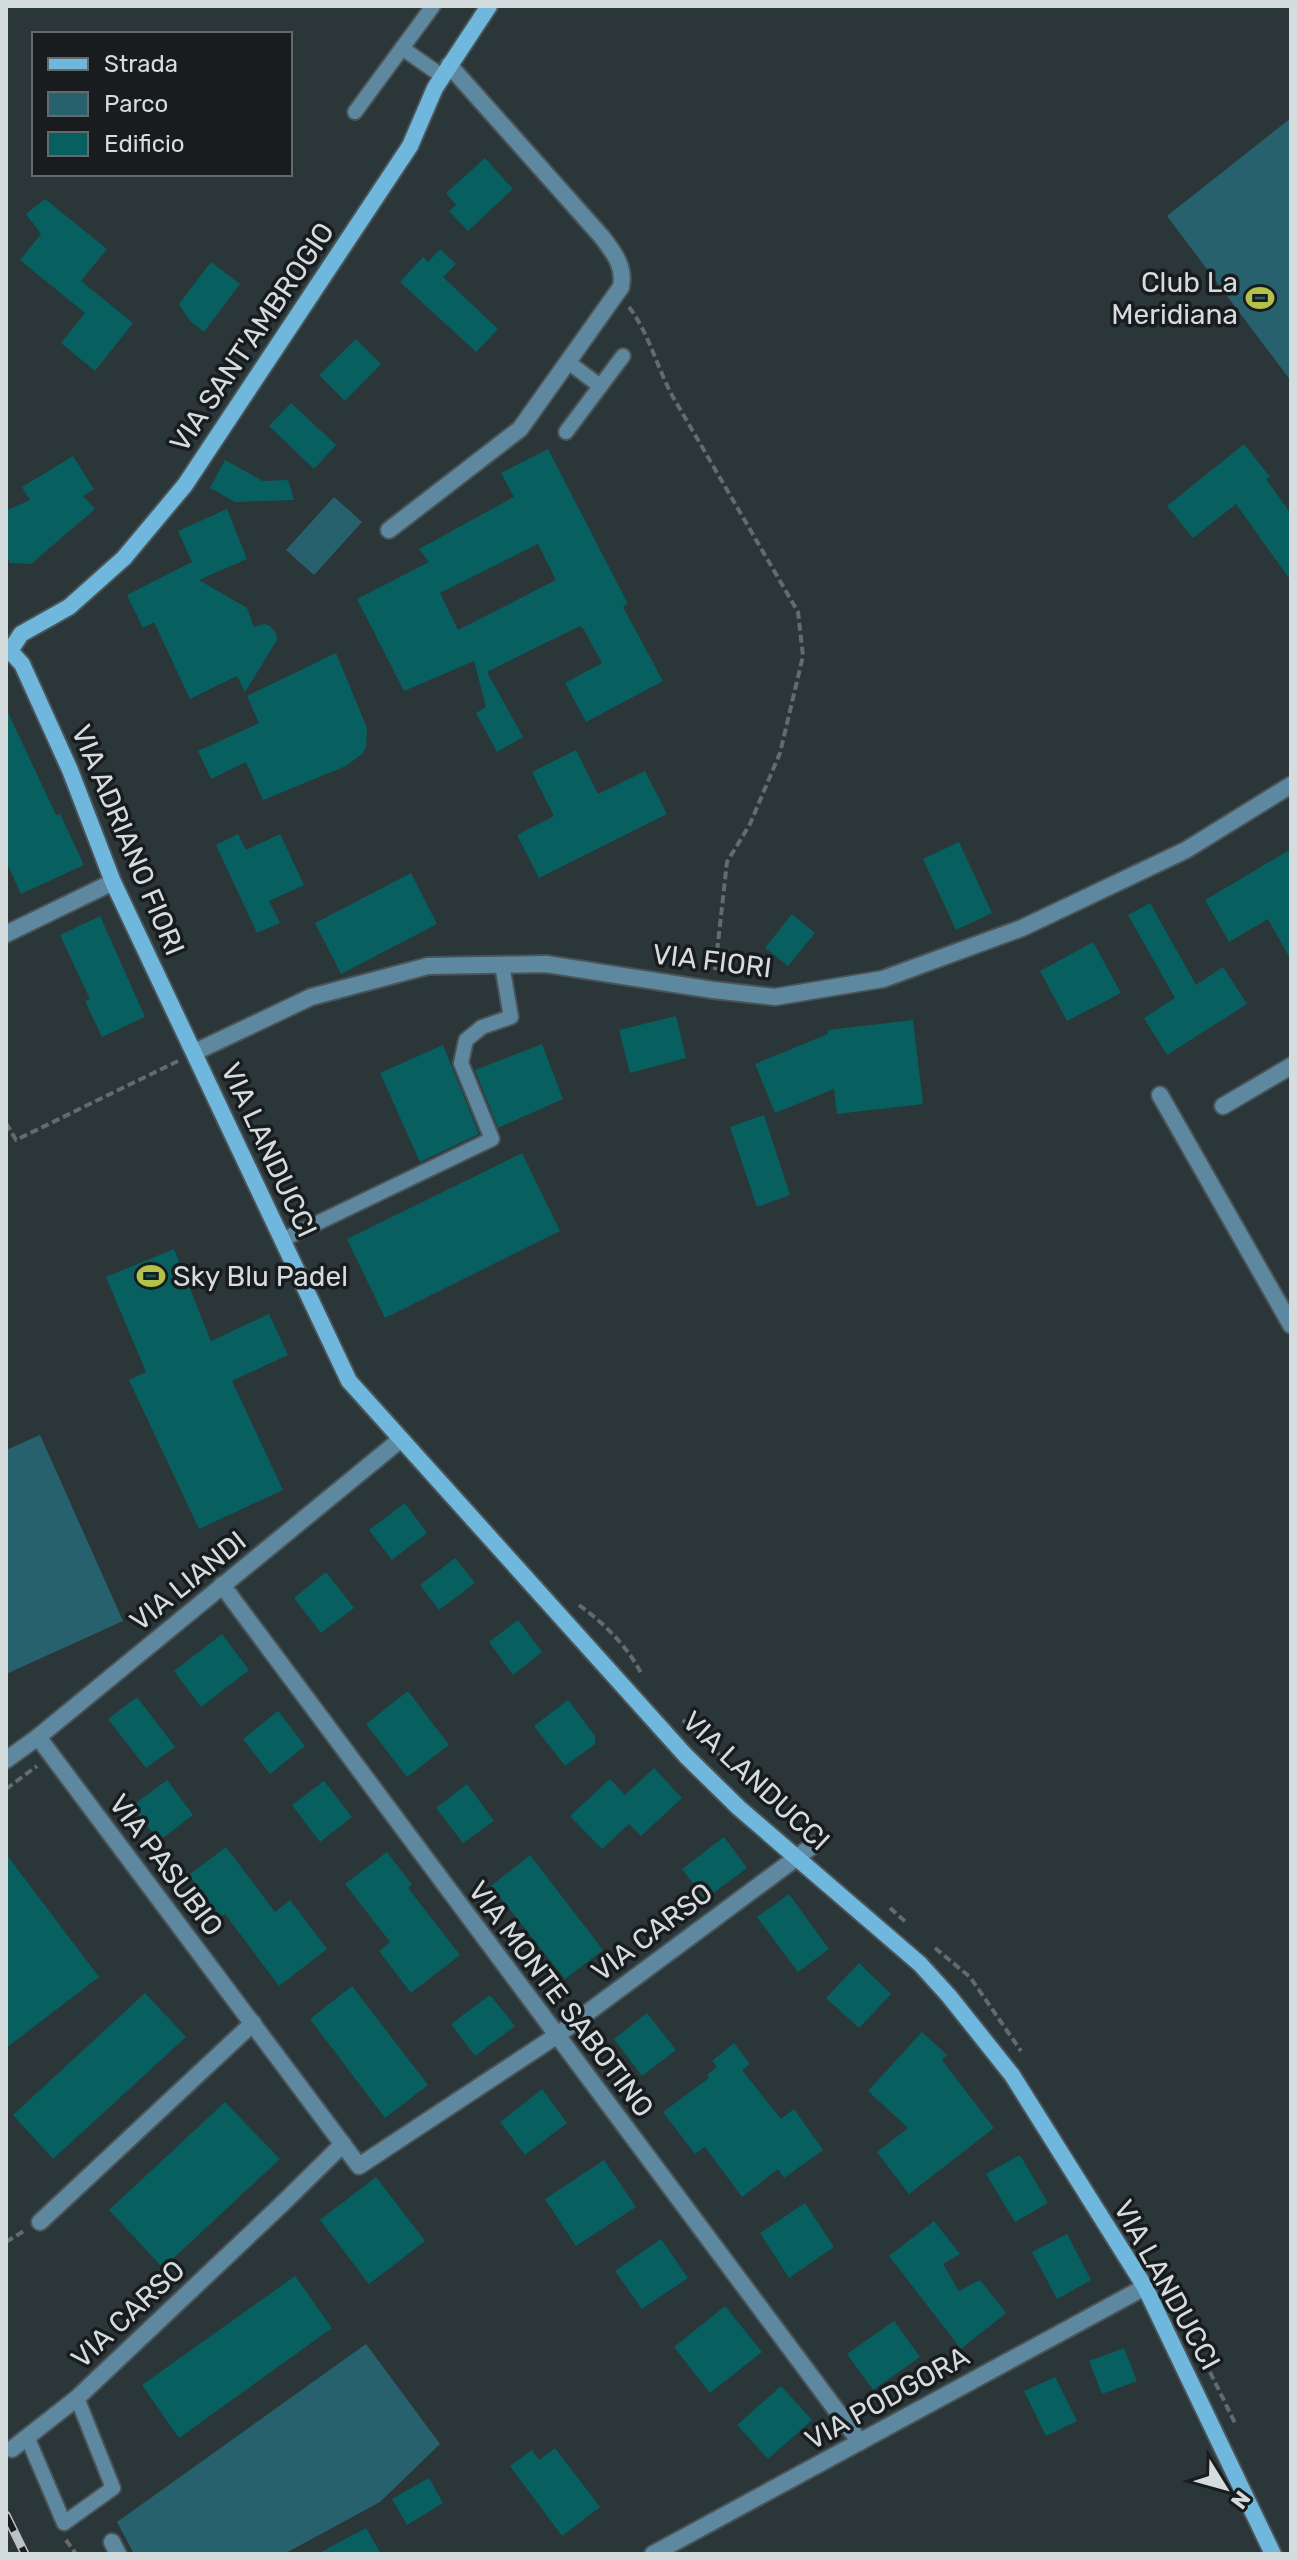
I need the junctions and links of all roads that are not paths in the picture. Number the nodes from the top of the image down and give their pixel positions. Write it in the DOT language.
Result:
graph roads {
  1 [pos="433,6"];
  2 [pos="489,6"];
  3 [pos="402,48"];
  4 [pos="446,71"];
  5 [pos="355,112"];
  6 [pos="623,356"];
  7 [pos="568,362"];
  8 [pos="600,386"];
  9 [pos="566,432"];
  10 [pos="389,530"];
  11 [pos="8,650"];
  12 [pos="1291,785"];
  13 [pos="113,882"];
  14 [pos="6,934"];
  15 [pos="502,965"];
  16 [pos="195,1052"];
  17 [pos="1291,1066"];
  18 [pos="1160,1095"];
  19 [pos="1223,1106"];
  20 [pos="282,1240"];
  21 [pos="1291,1325"];
  22 [pos="400,1440"];
  23 [pos="222,1585"];
  24 [pos="38,1737"];
  25 [pos="6,1760"];
  26 [pos="815,1844"];
  27 [pos="797,1858"];
  28 [pos="253,2023"];
  29 [pos="556,2036"];
  30 [pos="343,2144"];
  31 [pos="359,2166"];
  32 [pos="40,2222"];
  33 [pos="1145,2287"];
  34 [pos="77,2398"];
  35 [pos="28,2439"];
  36 [pos="860,2442"];
  37 [pos="12,2449"];
  38 [pos="653,2554"];
  39 [pos="1273,2554"];
  1 -- 3 [label="lane"];
  2 -- 4 [label="street, VIA SANT'AMBROGIO"];
  3 -- 4 [label="lane"];
  3 -- 5 [label="lane"];
  4 -- 7 [label="street"];
  4 -- 11 [label="street, VIA SANT'AMBROGIO"];
  6 -- 8 [label="lane"];
  7 -- 8 [label="lane"];
  7 -- 10 [label="street"];
  8 -- 9 [label="lane"];
  11 -- 13 [label="street, VIA ADRIANO FIORI"];
  12 -- 15 [label="street, VIA FIORI"];
  13 -- 14 [label="street"];
  13 -- 16 [label="street, VIA ADRIANO FIORI"];
  15 -- 16 [label="street, VIA FIORI"];
  15 -- 20 [label="lane"];
  16 -- 20 [label="street, VIA LANDUCCI"];
  17 -- 19 [label="street"];
  18 -- 21 [label="street"];
  20 -- 22 [label="street, VIA LANDUCCI"];
  22 -- 23 [label="street, VIA LIANDI"];
  22 -- 27 [label="street, VIA LANDUCCI"];
  23 -- 24 [label="street, VIA LIANDI"];
  23 -- 29 [label="street, VIA MONTE SABOTINO"];
  24 -- 25 [label="street, VIA LIANDI"];
  24 -- 28 [label="street, VIA PASUBIO"];
  26 -- 27 [label="street, VIA CARSO"];
  27 -- 29 [label="street, VIA CARSO"];
  27 -- 33 [label="street, VIA LANDUCCI"];
  28 -- 30 [label="street, VIA PASUBIO"];
  28 -- 32 [label="street"];
  29 -- 31 [label="street, VIA CARSO"];
  29 -- 36 [label="street, VIA MONTE SABOTINO"];
  30 -- 31 [label="street, VIA PASUBIO"];
  30 -- 34 [label="street, VIA CARSO"];
  33 -- 36 [label="street, VIA PODGORA"];
  33 -- 39 [label="street, VIA LANDUCCI"];
  34 -- 35 [label="street, VIA CARSO"];
  34 -- 35 [label="lane"];
  35 -- 37 [label="street, VIA CARSO"];
  36 -- 38 [label="street, VIA PODGORA"];
}
